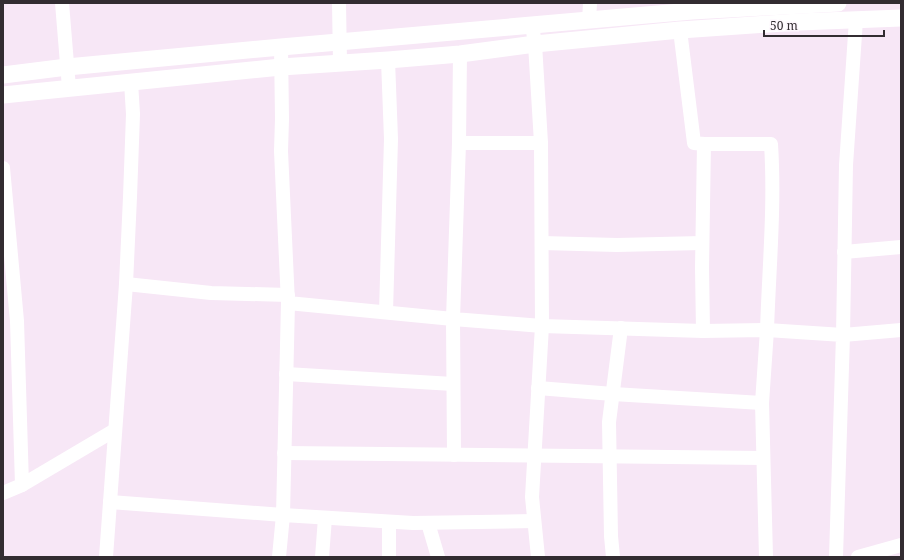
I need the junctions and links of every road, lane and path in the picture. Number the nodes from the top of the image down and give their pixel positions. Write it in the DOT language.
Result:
graph roads {
  1 [pos="62,3"];
  2 [pos="339,3"];
  3 [pos="590,3"];
  4 [pos="838,3"];
  5 [pos="799,4"];
  6 [pos="692,7"];
  7 [pos="901,18"];
  8 [pos="589,20"];
  9 [pos="856,20"];
  10 [pos="799,22"];
  11 [pos="532,25"];
  12 [pos="680,30"];
  13 [pos="339,42"];
  14 [pos="535,44"];
  15 [pos="280,47"];
  16 [pos="460,54"];
  17 [pos="388,60"];
  18 [pos="340,63"];
  19 [pos="67,67"];
  20 [pos="281,67"];
  21 [pos="3,75"];
  22 [pos="131,82"];
  23 [pos="69,88"];
  24 [pos="3,95"];
  25 [pos="459,143"];
  26 [pos="541,143"];
  27 [pos="704,144"];
  28 [pos="3,168"];
  29 [pos="542,243"];
  30 [pos="702,243"];
  31 [pos="901,247"];
  32 [pos="844,252"];
  33 [pos="126,284"];
  34 [pos="288,299"];
  35 [pos="386,312"];
  36 [pos="453,318"];
  37 [pos="542,326"];
  38 [pos="621,328"];
  39 [pos="767,330"];
  40 [pos="901,330"];
  41 [pos="703,331"];
  42 [pos="843,335"];
  43 [pos="286,374"];
  44 [pos="453,384"];
  45 [pos="538,388"];
  46 [pos="613,394"];
  47 [pos="762,403"];
  48 [pos="115,430"];
  49 [pos="284,453"];
  50 [pos="454,455"];
  51 [pos="534,456"];
  52 [pos="610,457"];
  53 [pos="763,458"];
  54 [pos="22,485"];
  55 [pos="3,493"];
  56 [pos="110,502"];
  57 [pos="283,515"];
  58 [pos="325,518"];
  59 [pos="534,521"];
  60 [pos="389,522"];
  61 [pos="428,523"];
  62 [pos="901,544"];
  63 [pos="106,557"];
  64 [pos="279,557"];
  65 [pos="322,557"];
  66 [pos="389,557"];
  67 [pos="438,557"];
  68 [pos="538,557"];
  69 [pos="614,557"];
  70 [pos="766,557"];
  71 [pos="836,557"];
  72 [pos="858,557"];
  1 -- 19 [label="street"];
  2 -- 13 [label="street"];
  3 -- 8 [label="street"];
  4 -- 5 [label="street"];
  5 -- 6 [label="street"];
  5 -- 10 [label="street"];
  6 -- 8 [label="street"];
  7 -- 9 [label="street"];
  8 -- 11 [label="street"];
  9 -- 10 [label="street"];
  9 -- 32 [label="street"];
  10 -- 12 [label="street"];
  11 -- 13 [label="street"];
  11 -- 14 [label="street"];
  12 -- 14 [label="street"];
  12 -- 27 [label="street"];
  13 -- 15 [label="street"];
  13 -- 18 [label="street"];
  14 -- 16 [label="street"];
  14 -- 26 [label="street"];
  15 -- 19 [label="street"];
  15 -- 20 [label="street"];
  16 -- 17 [label="street"];
  16 -- 25 [label="street"];
  17 -- 18 [label="street"];
  17 -- 35 [label="street"];
  18 -- 20 [label="street"];
  19 -- 21 [label="street"];
  19 -- 23 [label="street"];
  20 -- 22 [label="street"];
  20 -- 34 [label="street"];
  22 -- 23 [label="street"];
  22 -- 33 [label="street"];
  23 -- 24 [label="street"];
  25 -- 26 [label="street"];
  25 -- 36 [label="street"];
  26 -- 29 [label="street"];
  27 -- 30 [label="street"];
  27 -- 39 [label="street"];
  28 -- 54 [label="street"];
  29 -- 30 [label="street"];
  29 -- 37 [label="street"];
  30 -- 41 [label="street"];
  31 -- 32 [label="street"];
  32 -- 42 [label="street"];
  33 -- 34 [label="street"];
  33 -- 48 [label="street"];
  34 -- 35 [label="street"];
  34 -- 43 [label="street"];
  35 -- 36 [label="street"];
  36 -- 37 [label="street"];
  36 -- 44 [label="street"];
  37 -- 38 [label="street"];
  37 -- 45 [label="street"];
  38 -- 41 [label="street"];
  38 -- 46 [label="street"];
  39 -- 41 [label="street"];
  39 -- 42 [label="street"];
  39 -- 47 [label="street"];
  40 -- 42 [label="street"];
  42 -- 71 [label="street"];
  43 -- 44 [label="street"];
  43 -- 49 [label="street"];
  44 -- 50 [label="street"];
  45 -- 46 [label="street"];
  45 -- 51 [label="street"];
  46 -- 47 [label="street"];
  46 -- 52 [label="street"];
  47 -- 53 [label="street"];
  48 -- 54 [label="street"];
  48 -- 56 [label="street"];
  49 -- 50 [label="street"];
  49 -- 57 [label="street"];
  50 -- 51 [label="street"];
  51 -- 52 [label="street"];
  51 -- 59 [label="street"];
  52 -- 53 [label="street"];
  52 -- 69 [label="street"];
  53 -- 70 [label="street"];
  54 -- 55 [label="street"];
  56 -- 57 [label="street"];
  56 -- 63 [label="street"];
  57 -- 58 [label="street"];
  57 -- 64 [label="street"];
  58 -- 60 [label="street"];
  58 -- 65 [label="street"];
  59 -- 61 [label="street"];
  59 -- 68 [label="street"];
  60 -- 61 [label="street"];
  60 -- 66 [label="street"];
  61 -- 67 [label="street"];
  62 -- 72 [label="street"];
}
